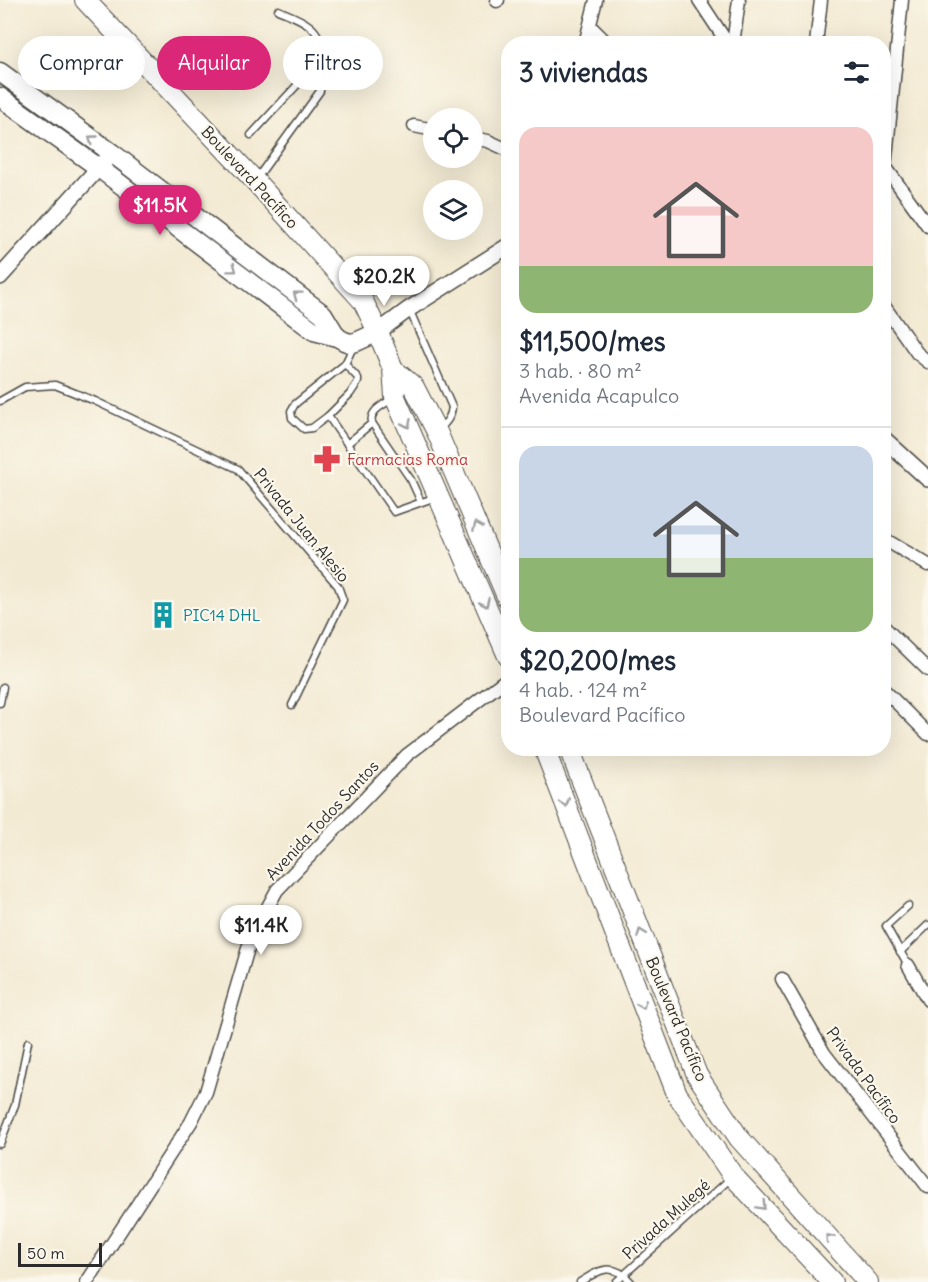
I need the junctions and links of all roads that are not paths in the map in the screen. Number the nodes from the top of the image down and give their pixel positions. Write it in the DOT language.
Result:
graph roads {
  1 [pos="596,0"];
  2 [pos="699,0"];
  3 [pos="739,0"];
  4 [pos="821,0"];
  5 [pos="902,0"];
  6 [pos="91,3"];
  7 [pos="278,10"];
  8 [pos="590,26"];
  9 [pos="318,36"];
  10 [pos="587,36"];
  11 [pos="600,36"];
  12 [pos="723,36"];
  13 [pos="734,36"];
  14 [pos="817,36"];
  15 [pos="0,72"];
  16 [pos="293,90"];
  17 [pos="320,90"];
  18 [pos="0,97"];
  19 [pos="891,101"];
  20 [pos="414,126"];
  21 [pos="423,128"];
  22 [pos="251,135"];
  23 [pos="483,140"];
  24 [pos="501,147"];
  25 [pos="112,153"];
  26 [pos="99,168"];
  27 [pos="891,176"];
  28 [pos="255,181"];
  29 [pos="928,226"];
  30 [pos="501,250"];
  31 [pos="0,277"];
  32 [pos="409,309"];
  33 [pos="891,316"];
  34 [pos="378,332"];
  35 [pos="337,337"];
  36 [pos="356,342"];
  37 [pos="928,362"];
  38 [pos="345,364"];
  39 [pos="393,369"];
  40 [pos="414,387"];
  41 [pos="395,397"];
  42 [pos="0,401"];
  43 [pos="328,416"];
  44 [pos="372,423"];
  45 [pos="437,432"];
  46 [pos="347,444"];
  47 [pos="891,445"];
  48 [pos="928,479"];
  49 [pos="430,500"];
  50 [pos="891,543"];
  51 [pos="928,565"];
  52 [pos="501,583"];
  53 [pos="891,634"];
  54 [pos="501,642"];
  55 [pos="928,670"];
  56 [pos="501,683"];
  57 [pos="3,687"];
  58 [pos="891,697"];
  59 [pos="0,703"];
  60 [pos="292,705"];
  61 [pos="928,734"];
  62 [pos="547,756"];
  63 [pos="572,756"];
  64 [pos="908,906"];
  65 [pos="928,925"];
  66 [pos="900,952"];
  67 [pos="908,964"];
  68 [pos="782,979"];
  69 [pos="928,1000"];
  70 [pos="28,1042"];
  71 [pos="0,1144"];
  72 [pos="734,1176"];
  73 [pos="928,1187"];
  74 [pos="625,1274"];
  75 [pos="87,1282"];
  76 [pos="580,1282"];
  77 [pos="616,1282"];
  78 [pos="631,1282"];
  79 [pos="832,1282"];
  80 [pos="868,1282"];
  1 -- 8 [label="street"];
  2 -- 12 [label="street"];
  3 -- 13 [label="street"];
  4 -- 14 [label="street"];
  5 -- 19 [label="street"];
  6 -- 28 [label="main road, Boulevard Pacífico"];
  7 -- 9 [label="lane"];
  8 -- 10 [label="street"];
  8 -- 11 [label="street"];
  25 -- 15 [label="main road, one-way"];
  16 -- 22 [label="lane"];
  17 -- 28 [label="lane"];
  18 -- 26 [label="main road"];
  20 -- 21 [label="street"];
  23 -- 24 [label="street"];
  25 -- 26 [label="street"];
  35 -- 25 [label="main road, one-way"];
  26 -- 31 [label="street"];
  26 -- 35 [label="main road, one-way"];
  27 -- 29 [label="street"];
  28 -- 34 [label="main road, Boulevard Pacífico"];
  30 -- 32 [label="street"];
  32 -- 34 [label="street"];
  32 -- 45 [label="lane"];
  33 -- 37 [label="street"];
  34 -- 36 [label="main road"];
  34 -- 39 [label="main road, Boulevard Pacífico"];
  35 -- 36 [label="main road"];
  36 -- 38 [label="lane"];
  38 -- 43 [label="lane"];
  38 -- 43 [label="lane"];
  39 -- 40 [label="main road, Boulevard Pacífico"];
  39 -- 41 [label="main road, Boulevard Pacífico"];
  40 -- 41 [label="lane"];
  40 -- 45 [label="main road, Boulevard Pacífico"];
  41 -- 44 [label="lane"];
  41 -- 49 [label="main road, Boulevard Pacífico, one-way"];
  42 -- 60 [label="lane, Privada Juan Alesio"];
  43 -- 46 [label="lane"];
  44 -- 46 [label="lane"];
  44 -- 49 [label="lane"];
  52 -- 45 [label="main road, Boulevard Pacífico, one-way"];
  46 -- 49 [label="lane"];
  47 -- 48 [label="street"];
  49 -- 54 [label="main road, Boulevard Pacífico, one-way"];
  50 -- 51 [label="street"];
  53 -- 55 [label="street"];
  56 -- 75 [label="street, Avenida Todos Santos"];
  57 -- 59 [label="lane"];
  58 -- 61 [label="street"];
  62 -- 72 [label="main road, Boulevard Pacífico, one-way"];
  80 -- 63 [label="main road, Boulevard Pacífico, one-way"];
  64 -- 66 [label="lane"];
  65 -- 66 [label="lane"];
  66 -- 67 [label="lane"];
  67 -- 69 [label="street"];
  68 -- 73 [label="street, Privada Pacífico"];
  70 -- 71 [label="lane"];
  72 -- 74 [label="lane, Privada Mulegé"];
  72 -- 79 [label="main road, Boulevard Pacífico, one-way"];
  74 -- 76 [label="lane"];
  74 -- 77 [label="lane, Privada Mulegé"];
  74 -- 78 [label="lane"];
}
